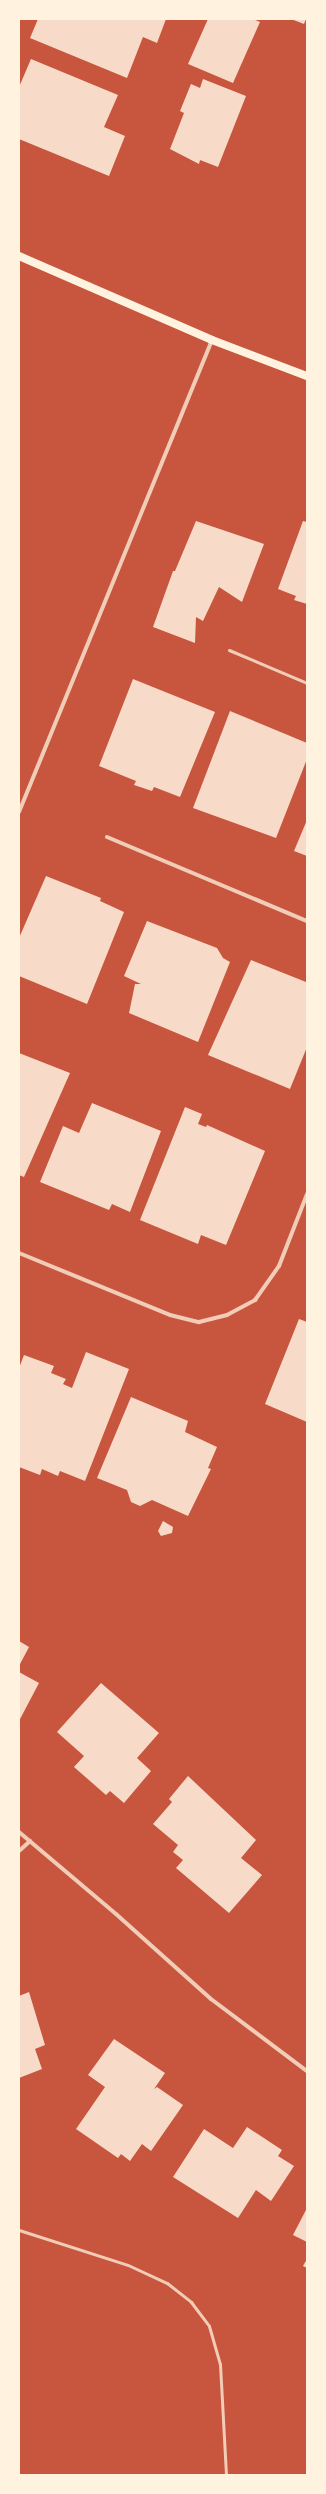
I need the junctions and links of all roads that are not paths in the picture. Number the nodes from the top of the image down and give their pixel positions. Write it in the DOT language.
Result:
graph roads {
  1 [pos="19,256"];
  2 [pos="212,340"];
  3 [pos="307,376"];
  4 [pos="229,650"];
  5 [pos="307,682"];
  6 [pos="19,812"];
  7 [pos="106,837"];
  8 [pos="307,921"];
  9 [pos="307,1194"];
  10 [pos="19,1253"];
  11 [pos="19,1832"];
  12 [pos="30,1841"];
  13 [pos="19,1851"];
  14 [pos="307,2071"];
  15 [pos="19,2230"];
  16 [pos="226,2475"];
  1 -- 2 [label="main road"];
  2 -- 3 [label="main road"];
  2 -- 6 [label="street"];
  4 -- 5 [label="lane"];
  7 -- 8 [label="street"];
  9 -- 10 [label="street"];
  11 -- 12 [label="street"];
  12 -- 13 [label="street"];
  12 -- 14 [label="street"];
  15 -- 16 [label="lane"];
}
